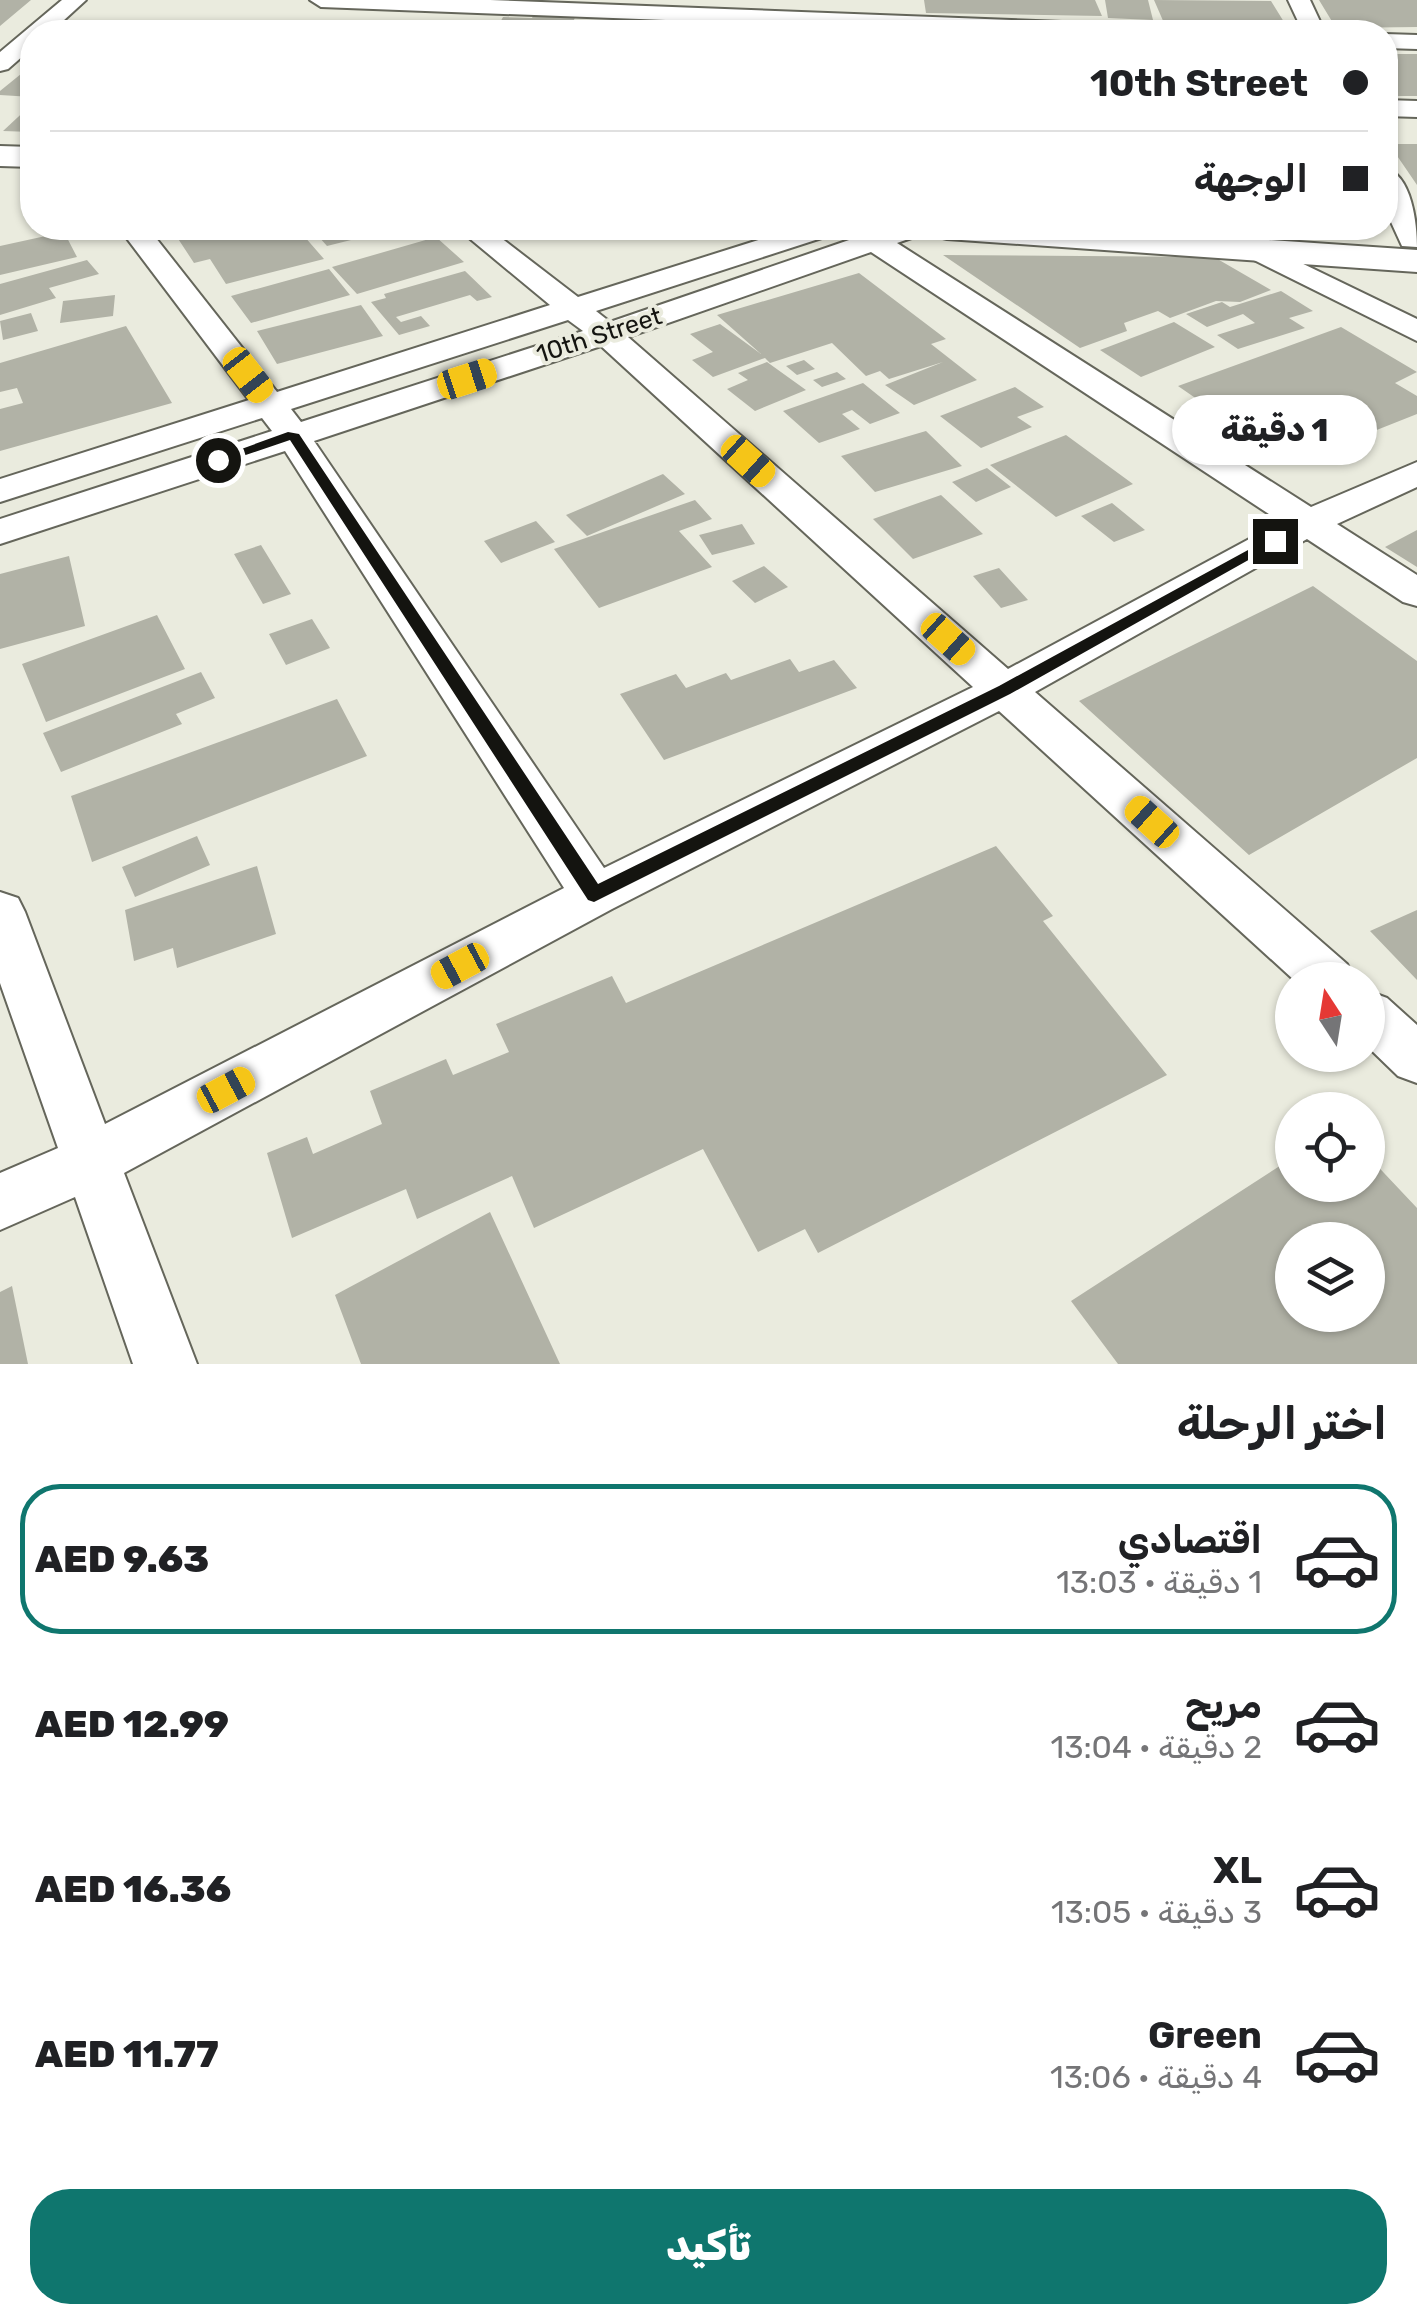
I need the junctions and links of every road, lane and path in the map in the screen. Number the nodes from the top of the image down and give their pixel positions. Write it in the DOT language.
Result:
graph roads {
  1 [pos="75,0"];
  2 [pos="321,0"];
  3 [pos="490,3"];
  4 [pos="912,19"];
  5 [pos="52,20"];
  6 [pos="1398,207"];
  7 [pos="142,240"];
  8 [pos="486,240"];
  9 [pos="786,240"];
  10 [pos="848,240"];
  11 [pos="872,240"];
  12 [pos="1104,240"];
  13 [pos="1377,240"];
  14 [pos="1415,248"];
  15 [pos="1260,252"];
  16 [pos="573,308"];
  17 [pos="1417,331"];
  18 [pos="606,334"];
  19 [pos="282,420"];
  20 [pos="1417,473"];
  21 [pos="0,491"];
  22 [pos="1309,522"];
  23 [pos="0,532"];
  24 [pos="1417,593"];
  25 [pos="1004,690"];
  26 [pos="594,895"];
  27 [pos="0,912"];
  28 [pos="1309,962"];
  29 [pos="1385,1029"];
  30 [pos="1417,1058"];
  31 [pos="92,1161"];
  32 [pos="0,1202"];
  33 [pos="165,1364"];
  1 -- 5 [label="street"];
  2 -- 3 [label="street"];
  3 -- 4 [label="street"];
  6 -- 14 [label="street"];
  7 -- 19 [label="street"];
  8 -- 16 [label="street"];
  9 -- 16 [label="street, 10th Street"];
  10 -- 18 [label="street, 10th Street"];
  11 -- 22 [label="street"];
  12 -- 15 [label="street"];
  13 -- 14 [label="street"];
  14 -- 15 [label="street"];
  15 -- 17 [label="street"];
  16 -- 18 [label="street"];
  16 -- 19 [label="street, 10th Street"];
  18 -- 19 [label="street, 10th Street"];
  18 -- 25 [label="street"];
  19 -- 21 [label="street, 10th Street"];
  19 -- 23 [label="street, 10th Street"];
  19 -- 26 [label="street"];
  20 -- 22 [label="street"];
  22 -- 24 [label="street"];
  22 -- 25 [label="street"];
  25 -- 26 [label="street"];
  25 -- 28 [label="street"];
  26 -- 31 [label="street"];
  27 -- 31 [label="street"];
  29 -- 30 [label="street"];
  31 -- 32 [label="street"];
  31 -- 33 [label="street"];
}
